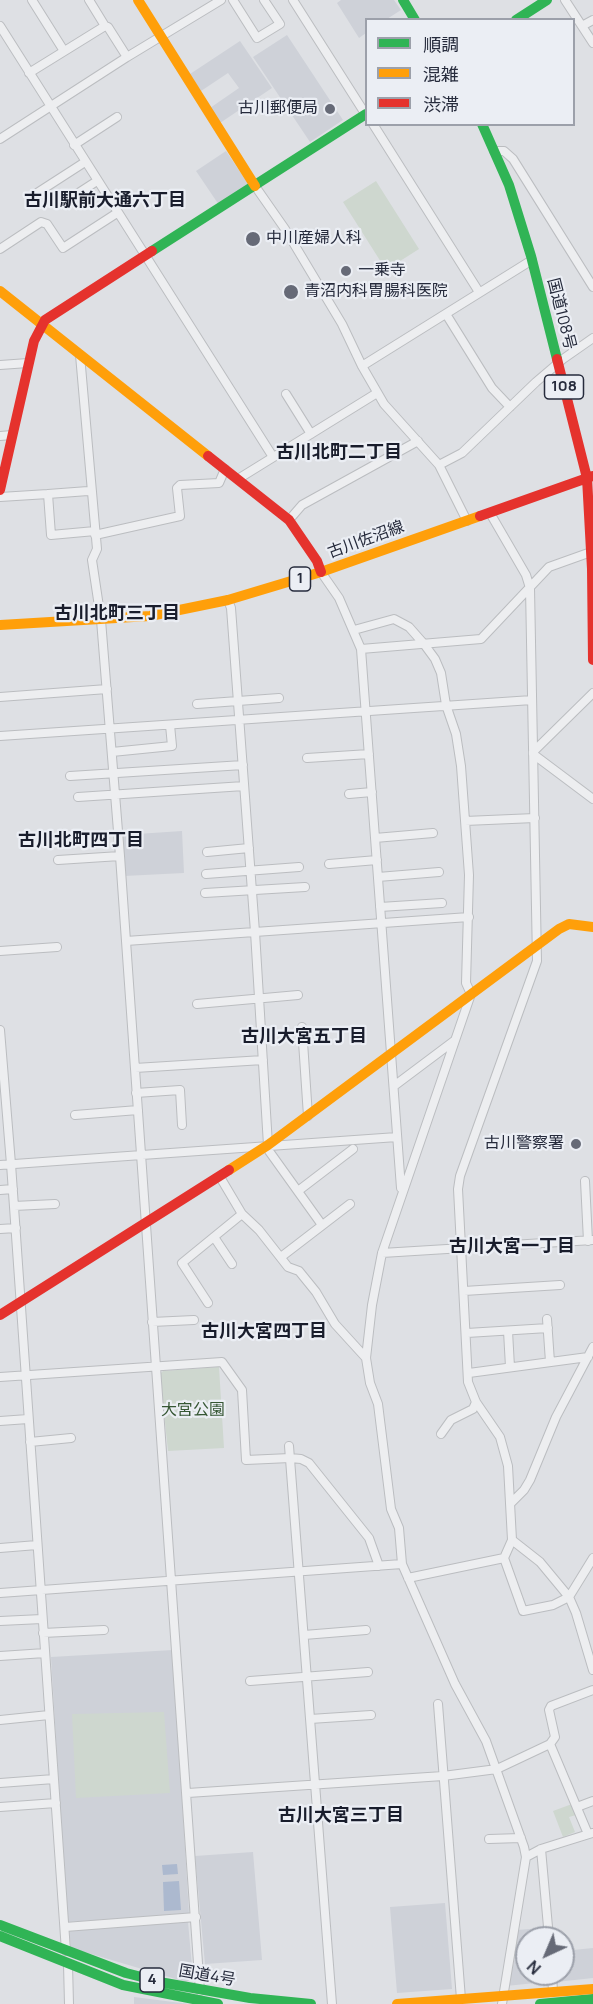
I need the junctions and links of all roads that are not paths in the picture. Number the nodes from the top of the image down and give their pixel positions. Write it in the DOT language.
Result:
graph roads {
  1 [pos="32,0"];
  2 [pos="89,0"];
  3 [pos="138,0"];
  4 [pos="221,0"];
  5 [pos="232,0"];
  6 [pos="264,0"];
  7 [pos="293,0"];
  8 [pos="403,0"];
  9 [pos="547,0"];
  10 [pos="565,0"];
  11 [pos="414,18"];
  12 [pos="519,18"];
  13 [pos="593,20"];
  14 [pos="0,26"];
  15 [pos="105,26"];
  16 [pos="582,26"];
  17 [pos="3,36"];
  18 [pos="162,37"];
  19 [pos="593,44"];
  20 [pos="64,51"];
  21 [pos="127,57"];
  22 [pos="29,73"];
  23 [pos="50,107"];
  24 [pos="365,112"];
  25 [pos="365,115"];
  26 [pos="117,117"];
  27 [pos="374,126"];
  28 [pos="483,126"];
  29 [pos="0,139"];
  30 [pos="74,145"];
  31 [pos="494,151"];
  32 [pos="85,162"];
  33 [pos="97,181"];
  34 [pos="255,186"];
  35 [pos="37,193"];
  36 [pos="63,203"];
  37 [pos="117,213"];
  38 [pos="0,249"];
  39 [pos="144,256"];
  40 [pos="532,260"];
  41 [pos="590,273"];
  42 [pos="593,287"];
  43 [pos="0,291"];
  44 [pos="479,292"];
  45 [pos="446,314"];
  46 [pos="41,325"];
  47 [pos="593,338"];
  48 [pos="80,355"];
  49 [pos="28,363"];
  50 [pos="558,363"];
  51 [pos="0,365"];
  52 [pos="362,366"];
  53 [pos="377,393"];
  54 [pos="286,394"];
  55 [pos="510,407"];
  56 [pos="311,434"];
  57 [pos="12,435"];
  58 [pos="0,436"];
  59 [pos="418,441"];
  60 [pos="273,457"];
  61 [pos="439,465"];
  62 [pos="225,469"];
  63 [pos="590,477"];
  64 [pos="238,479"];
  65 [pos="0,490"];
  66 [pos="88,491"];
  67 [pos="48,494"];
  68 [pos="0,496"];
  69 [pos="490,513"];
  70 [pos="289,520"];
  71 [pos="466,521"];
  72 [pos="95,533"];
  73 [pos="591,552"];
  74 [pos="592,569"];
  75 [pos="321,572"];
  76 [pos="530,588"];
  77 [pos="228,600"];
  78 [pos="101,620"];
  79 [pos="0,625"];
  80 [pos="354,630"];
  81 [pos="424,644"];
  82 [pos="361,649"];
  83 [pos="593,660"];
  84 [pos="107,689"];
  85 [pos="593,693"];
  86 [pos="0,697"];
  87 [pos="279,698"];
  88 [pos="532,700"];
  89 [pos="238,701"];
  90 [pos="196,704"];
  91 [pos="446,705"];
  92 [pos="366,711"];
  93 [pos="240,721"];
  94 [pos="170,725"];
  95 [pos="110,728"];
  96 [pos="0,736"];
  97 [pos="112,752"];
  98 [pos="533,753"];
  99 [pos="369,754"];
  100 [pos="308,758"];
  101 [pos="243,765"];
  102 [pos="114,773"];
  103 [pos="70,776"];
  104 [pos="244,786"];
  105 [pos="372,792"];
  106 [pos="349,794"];
  107 [pos="116,795"];
  108 [pos="78,797"];
  109 [pos="593,799"];
  110 [pos="535,818"];
  111 [pos="465,821"];
  112 [pos="433,833"];
  113 [pos="375,838"];
  114 [pos="249,848"];
  115 [pos="207,852"];
  116 [pos="120,856"];
  117 [pos="58,860"];
  118 [pos="377,860"];
  119 [pos="329,864"];
  120 [pos="299,867"];
  121 [pos="250,870"];
  122 [pos="439,872"];
  123 [pos="206,874"];
  124 [pos="378,877"];
  125 [pos="305,887"];
  126 [pos="252,892"];
  127 [pos="205,893"];
  128 [pos="442,903"];
  129 [pos="380,907"];
  130 [pos="469,917"];
  131 [pos="382,923"];
  132 [pos="593,927"];
  133 [pos="255,932"];
  134 [pos="126,941"];
  135 [pos="57,947"];
  136 [pos="537,947"];
  137 [pos="0,951"];
  138 [pos="471,994"];
  139 [pos="298,995"];
  140 [pos="260,999"];
  141 [pos="197,1004"];
  142 [pos="302,1027"];
  143 [pos="0,1029"];
  144 [pos="454,1041"];
  145 [pos="392,1055"];
  146 [pos="263,1060"];
  147 [pos="135,1068"];
  148 [pos="394,1086"];
  149 [pos="136,1093"];
  150 [pos="138,1110"];
  151 [pos="75,1115"];
  152 [pos="308,1116"];
  153 [pos="182,1125"];
  154 [pos="397,1137"];
  155 [pos="268,1145"];
  156 [pos="353,1149"];
  157 [pos="141,1155"];
  158 [pos="11,1164"];
  159 [pos="0,1165"];
  160 [pos="220,1177"];
  161 [pos="585,1181"];
  162 [pos="13,1189"];
  163 [pos="0,1190"];
  164 [pos="298,1191"];
  165 [pos="401,1193"];
  166 [pos="55,1204"];
  167 [pos="350,1204"];
  168 [pos="14,1206"];
  169 [pos="242,1214"];
  170 [pos="145,1225"];
  171 [pos="322,1225"];
  172 [pos="16,1228"];
  173 [pos="0,1229"];
  174 [pos="214,1237"];
  175 [pos="591,1240"];
  176 [pos="462,1248"];
  177 [pos="382,1253"];
  178 [pos="281,1257"];
  179 [pos="232,1264"];
  180 [pos="560,1285"];
  181 [pos="464,1292"];
  182 [pos="21,1302"];
  183 [pos="208,1303"];
  184 [pos="0,1315"];
  185 [pos="547,1319"];
  186 [pos="194,1320"];
  187 [pos="152,1322"];
  188 [pos="548,1328"];
  189 [pos="508,1331"];
  190 [pos="467,1333"];
  191 [pos="593,1347"];
  192 [pos="588,1357"];
  193 [pos="366,1358"];
  194 [pos="550,1362"];
  195 [pos="155,1367"];
  196 [pos="510,1367"];
  197 [pos="469,1373"];
  198 [pos="25,1375"];
  199 [pos="0,1377"];
  200 [pos="476,1401"];
  201 [pos="28,1419"];
  202 [pos="0,1421"];
  203 [pos="441,1429"];
  204 [pos="71,1438"];
  205 [pos="30,1442"];
  206 [pos="289,1446"];
  207 [pos="290,1458"];
  208 [pos="511,1503"];
  209 [pos="512,1540"];
  210 [pos="37,1545"];
  211 [pos="0,1548"];
  212 [pos="504,1558"];
  213 [pos="593,1558"];
  214 [pos="402,1564"];
  215 [pos="379,1566"];
  216 [pos="299,1572"];
  217 [pos="408,1578"];
  218 [pos="171,1581"];
  219 [pos="40,1591"];
  220 [pos="0,1593"];
  221 [pos="569,1597"];
  222 [pos="42,1619"];
  223 [pos="0,1621"];
  224 [pos="104,1630"];
  225 [pos="366,1630"];
  226 [pos="43,1633"];
  227 [pos="304,1635"];
  228 [pos="45,1653"];
  229 [pos="0,1656"];
  230 [pos="593,1670"];
  231 [pos="369,1672"];
  232 [pos="307,1677"];
  233 [pos="250,1682"];
  234 [pos="593,1690"];
  235 [pos="438,1704"];
  236 [pos="49,1715"];
  237 [pos="371,1715"];
  238 [pos="310,1719"];
  239 [pos="0,1720"];
  240 [pos="550,1744"];
  241 [pos="497,1769"];
  242 [pos="442,1776"];
  243 [pos="54,1779"];
  244 [pos="0,1783"];
  245 [pos="316,1786"];
  246 [pos="188,1793"];
  247 [pos="593,1801"];
  248 [pos="56,1803"];
  249 [pos="0,1807"];
  250 [pos="577,1807"];
  251 [pos="591,1834"];
  252 [pos="521,1838"];
  253 [pos="489,1839"];
  254 [pos="541,1849"];
  255 [pos="526,1857"];
  256 [pos="196,1917"];
  257 [pos="0,1925"];
  258 [pos="548,1926"];
  259 [pos="65,1927"];
  260 [pos="0,1936"];
  261 [pos="66,1951"];
  262 [pos="68,1964"];
  263 [pos="553,1986"];
  264 [pos="593,1989"];
  265 [pos="553,1991"];
  266 [pos="201,1998"];
  267 [pos="461,1999"];
  268 [pos="503,2000"];
  269 [pos="593,2000"];
  270 [pos="69,2004"];
  271 [pos="218,2004"];
  272 [pos="311,2004"];
  273 [pos="332,2004"];
  274 [pos="397,2004"];
  275 [pos="540,2004"];
  1 -- 20 [label="street"];
  2 -- 15 [label="street"];
  3 -- 18 [label="main road"];
  4 -- 18 [label="street"];
  5 -- 6 [label="street"];
  7 -- 24 [label="street"];
  8 -- 11 [label="main road"];
  9 -- 12 [label="main road"];
  10 -- 16 [label="street"];
  13 -- 16 [label="street"];
  14 -- 17 [label="street"];
  15 -- 20 [label="street"];
  15 -- 21 [label="street"];
  16 -- 19 [label="street"];
  17 -- 22 [label="street"];
  18 -- 21 [label="street"];
  18 -- 34 [label="main road"];
  20 -- 22 [label="street"];
  21 -- 23 [label="street"];
  22 -- 23 [label="street"];
  23 -- 29 [label="street"];
  23 -- 30 [label="street"];
  25 -- 34 [label="main road"];
  26 -- 30 [label="street"];
  27 -- 44 [label="street"];
  28 -- 31 [label="main road, 国道108号 / 108"];
  30 -- 32 [label="street"];
  31 -- 40 [label="main road, 国道108号 / 108"];
  31 -- 41 [label="street"];
  32 -- 33 [label="street"];
  32 -- 35 [label="street"];
  33 -- 36 [label="street"];
  33 -- 37 [label="street"];
  34 -- 39 [label="main road"];
  34 -- 52 [label="street"];
  37 -- 38 [label="street"];
  37 -- 39 [label="street"];
  39 -- 46 [label="main road"];
  39 -- 60 [label="street"];
  40 -- 44 [label="street"];
  40 -- 50 [label="main road, 国道108号 / 108"];
  41 -- 42 [label="street"];
  43 -- 46 [label="main road"];
  44 -- 45 [label="street"];
  45 -- 52 [label="street"];
  45 -- 55 [label="street"];
  46 -- 48 [label="main road"];
  46 -- 49 [label="main road"];
  47 -- 50 [label="street"];
  48 -- 62 [label="main road"];
  48 -- 72 [label="street"];
  49 -- 51 [label="street"];
  49 -- 57 [label="main road"];
  50 -- 55 [label="street"];
  50 -- 63 [label="main road, 国道108号 / 108"];
  52 -- 53 [label="street"];
  53 -- 56 [label="street"];
  53 -- 59 [label="street"];
  54 -- 56 [label="street"];
  55 -- 61 [label="street"];
  56 -- 60 [label="street"];
  57 -- 58 [label="street"];
  57 -- 65 [label="main road"];
  59 -- 61 [label="street"];
  59 -- 70 [label="street"];
  60 -- 64 [label="street"];
  61 -- 71 [label="street"];
  62 -- 64 [label="main road"];
  62 -- 72 [label="street"];
  63 -- 69 [label="main road, 古川佐沼線 / 1"];
  63 -- 73 [label="main road, 国道108号 / 108"];
  64 -- 70 [label="main road"];
  66 -- 67 [label="street"];
  67 -- 68 [label="street"];
  67 -- 72 [label="street"];
  69 -- 71 [label="main road, 古川佐沼線 / 1"];
  69 -- 76 [label="street"];
  70 -- 75 [label="main road"];
  71 -- 75 [label="main road, 古川佐沼線 / 1"];
  72 -- 78 [label="street"];
  73 -- 74 [label="main road, 国道108号 / 108"];
  73 -- 76 [label="street"];
  74 -- 83 [label="main road, 国道108号 / 108"];
  75 -- 77 [label="main road, 古川佐沼線 / 1"];
  75 -- 80 [label="street"];
  76 -- 81 [label="street"];
  76 -- 88 [label="street"];
  77 -- 78 [label="main road, 古川佐沼線 / 1"];
  77 -- 89 [label="street"];
  78 -- 79 [label="main road, 古川佐沼線 / 1"];
  78 -- 84 [label="street"];
  80 -- 81 [label="street"];
  80 -- 82 [label="street"];
  81 -- 82 [label="street"];
  81 -- 91 [label="street"];
  82 -- 92 [label="street"];
  84 -- 86 [label="street"];
  84 -- 95 [label="street"];
  85 -- 98 [label="street"];
  87 -- 89 [label="street"];
  88 -- 91 [label="street"];
  88 -- 98 [label="street"];
  89 -- 90 [label="street"];
  89 -- 93 [label="street"];
  91 -- 92 [label="street"];
  91 -- 111 [label="street"];
  92 -- 93 [label="street"];
  92 -- 99 [label="street"];
  93 -- 94 [label="street"];
  93 -- 101 [label="street"];
  94 -- 95 [label="street"];
  94 -- 97 [label="street"];
  95 -- 96 [label="street"];
  95 -- 97 [label="street"];
  97 -- 102 [label="street"];
  98 -- 109 [label="street"];
  98 -- 110 [label="street"];
  99 -- 100 [label="street"];
  99 -- 105 [label="street"];
  101 -- 102 [label="street"];
  101 -- 104 [label="street"];
  102 -- 103 [label="street"];
  102 -- 107 [label="street"];
  104 -- 107 [label="street"];
  104 -- 114 [label="street"];
  105 -- 106 [label="street"];
  105 -- 113 [label="street"];
  107 -- 108 [label="street"];
  107 -- 116 [label="street"];
  110 -- 111 [label="street"];
  110 -- 136 [label="street"];
  111 -- 130 [label="street"];
  112 -- 113 [label="street"];
  113 -- 118 [label="street"];
  114 -- 115 [label="street"];
  114 -- 121 [label="street"];
  116 -- 117 [label="street"];
  116 -- 134 [label="street"];
  118 -- 119 [label="street"];
  118 -- 124 [label="street"];
  120 -- 121 [label="street"];
  121 -- 123 [label="street"];
  121 -- 126 [label="street"];
  122 -- 124 [label="street"];
  124 -- 129 [label="street"];
  125 -- 126 [label="street"];
  126 -- 127 [label="street"];
  126 -- 133 [label="street"];
  128 -- 129 [label="street"];
  129 -- 131 [label="street"];
  130 -- 131 [label="street"];
  130 -- 138 [label="street"];
  131 -- 133 [label="street"];
  131 -- 145 [label="street"];
  132 -- 136 [label="main road"];
  133 -- 134 [label="street"];
  133 -- 140 [label="street"];
  134 -- 147 [label="street"];
  135 -- 137 [label="street"];
  136 -- 138 [label="main road"];
  136 -- 176 [label="street"];
  138 -- 144 [label="street"];
  138 -- 145 [label="main road"];
  139 -- 140 [label="street"];
  140 -- 141 [label="street"];
  140 -- 146 [label="street"];
  142 -- 152 [label="street"];
  143 -- 158 [label="street"];
  144 -- 148 [label="street"];
  144 -- 165 [label="street"];
  145 -- 148 [label="street"];
  145 -- 152 [label="main road"];
  146 -- 147 [label="street"];
  146 -- 155 [label="street"];
  147 -- 149 [label="street"];
  148 -- 154 [label="street"];
  149 -- 150 [label="street"];
  149 -- 153 [label="street"];
  150 -- 151 [label="street"];
  150 -- 157 [label="street"];
  152 -- 155 [label="main road"];
  154 -- 155 [label="street"];
  154 -- 165 [label="street"];
  155 -- 157 [label="street"];
  155 -- 160 [label="main road"];
  155 -- 164 [label="street"];
  156 -- 164 [label="street"];
  157 -- 158 [label="street"];
  157 -- 170 [label="street"];
  158 -- 159 [label="street"];
  158 -- 162 [label="street"];
  160 -- 169 [label="street"];
  160 -- 170 [label="main road"];
  161 -- 175 [label="street"];
  162 -- 163 [label="street"];
  162 -- 168 [label="street"];
  164 -- 171 [label="street"];
  165 -- 177 [label="street"];
  166 -- 168 [label="street"];
  167 -- 171 [label="street"];
  168 -- 172 [label="street"];
  169 -- 174 [label="street"];
  169 -- 178 [label="street"];
  170 -- 182 [label="main road"];
  170 -- 187 [label="street"];
  171 -- 178 [label="street"];
  172 -- 173 [label="street"];
  172 -- 182 [label="street"];
  174 -- 179 [label="street"];
  174 -- 183 [label="street"];
  175 -- 176 [label="street"];
  176 -- 177 [label="street"];
  176 -- 181 [label="street"];
  177 -- 193 [label="street"];
  178 -- 193 [label="street"];
  180 -- 181 [label="street"];
  181 -- 190 [label="street"];
  182 -- 184 [label="main road"];
  182 -- 198 [label="street"];
  185 -- 188 [label="street"];
  186 -- 187 [label="street"];
  187 -- 195 [label="street"];
  188 -- 189 [label="street"];
  188 -- 194 [label="street"];
  189 -- 190 [label="street"];
  189 -- 196 [label="street"];
  190 -- 197 [label="street"];
  191 -- 192 [label="street"];
  192 -- 194 [label="street"];
  192 -- 208 [label="street"];
  193 -- 214 [label="street"];
  194 -- 196 [label="street"];
  195 -- 198 [label="street"];
  195 -- 207 [label="street"];
  195 -- 218 [label="street"];
  196 -- 197 [label="street"];
  197 -- 200 [label="street"];
  198 -- 199 [label="street"];
  198 -- 201 [label="street"];
  200 -- 203 [label="street"];
  200 -- 208 [label="street"];
  201 -- 202 [label="street"];
  201 -- 205 [label="street"];
  204 -- 205 [label="street"];
  205 -- 210 [label="street"];
  206 -- 207 [label="street"];
  207 -- 215 [label="street"];
  207 -- 216 [label="street"];
  208 -- 209 [label="street"];
  209 -- 212 [label="street"];
  209 -- 221 [label="street"];
  210 -- 211 [label="street"];
  210 -- 219 [label="street"];
  212 -- 217 [label="street"];
  212 -- 221 [label="street"];
  213 -- 221 [label="street"];
  214 -- 215 [label="street"];
  214 -- 217 [label="street"];
  215 -- 216 [label="street"];
  216 -- 218 [label="street"];
  216 -- 227 [label="street"];
  217 -- 241 [label="street"];
  218 -- 219 [label="street"];
  218 -- 246 [label="street"];
  219 -- 220 [label="street"];
  219 -- 222 [label="street"];
  221 -- 230 [label="street"];
  222 -- 223 [label="street"];
  222 -- 226 [label="street"];
  224 -- 226 [label="street"];
  225 -- 227 [label="street"];
  226 -- 228 [label="street"];
  227 -- 232 [label="street"];
  228 -- 229 [label="street"];
  228 -- 236 [label="street"];
  231 -- 232 [label="street"];
  232 -- 233 [label="street"];
  232 -- 238 [label="street"];
  234 -- 240 [label="street"];
  235 -- 242 [label="street"];
  236 -- 239 [label="street"];
  236 -- 243 [label="street"];
  237 -- 238 [label="street"];
  238 -- 245 [label="street"];
  240 -- 241 [label="street"];
  240 -- 250 [label="street"];
  241 -- 242 [label="street"];
  241 -- 252 [label="street"];
  242 -- 245 [label="street"];
  242 -- 267 [label="street"];
  243 -- 244 [label="street"];
  243 -- 248 [label="street"];
  245 -- 246 [label="street"];
  245 -- 273 [label="street"];
  246 -- 256 [label="street"];
  247 -- 250 [label="street"];
  248 -- 249 [label="street"];
  248 -- 259 [label="street"];
  250 -- 251 [label="street"];
  251 -- 254 [label="street"];
  252 -- 253 [label="street"];
  252 -- 255 [label="street"];
  254 -- 255 [label="street"];
  254 -- 258 [label="street"];
  255 -- 268 [label="street"];
  256 -- 259 [label="street"];
  256 -- 266 [label="street"];
  257 -- 261 [label="main road, 国道4号 / 4"];
  259 -- 261 [label="street"];
  260 -- 262 [label="main road, 国道4号 / 4"];
  261 -- 266 [label="main road, 国道4号 / 4"];
  262 -- 266 [label="main road, 国道4号 / 4"];
  262 -- 270 [label="street"];
  263 -- 265 [label="street"];
  264 -- 265 [label="main road"];
  265 -- 268 [label="main road"];
  266 -- 271 [label="main road, 国道4号 / 4"];
  266 -- 272 [label="main road, 国道4号 / 4"];
  267 -- 268 [label="main road"];
  267 -- 274 [label="main road"];
  269 -- 275 [label="main road"];
}
